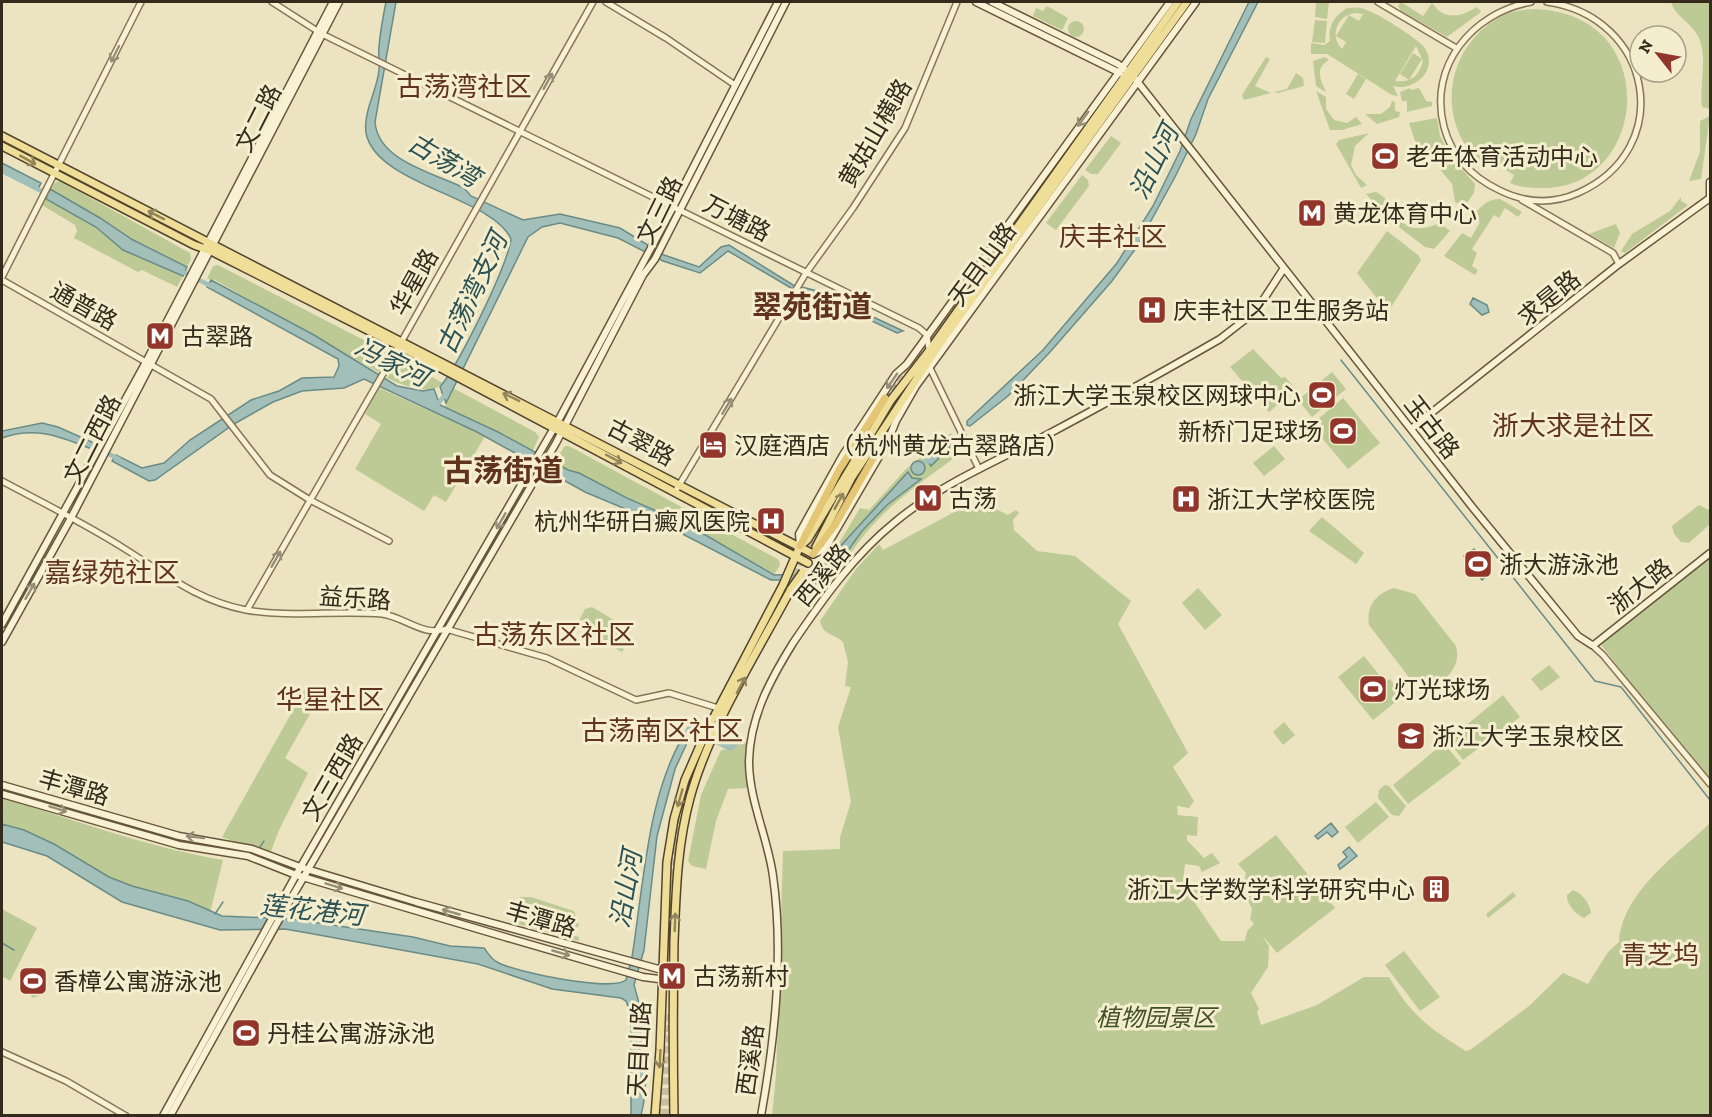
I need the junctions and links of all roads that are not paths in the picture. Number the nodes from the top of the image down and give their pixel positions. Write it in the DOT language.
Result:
graph roads {
  1 [pos="141,2"];
  2 [pos="272,2"];
  3 [pos="333,2"];
  4 [pos="339,2"];
  5 [pos="593,2"];
  6 [pos="606,2"];
  7 [pos="778,2"];
  8 [pos="786,2"];
  9 [pos="957,2"];
  10 [pos="976,2"];
  11 [pos="992,2"];
  12 [pos="1170,2"];
  13 [pos="1178,2"];
  14 [pos="1187,2"];
  15 [pos="1196,2"];
  16 [pos="1378,2"];
  17 [pos="1531,2"];
  18 [pos="1547,2"];
  19 [pos="320,32"];
  20 [pos="1456,48"];
  21 [pos="1127,74"];
  22 [pos="735,85"];
  23 [pos="520,132"];
  24 [pos="2,136"];
  25 [pos="2,146"];
  26 [pos="60,165"];
  27 [pos="55,175"];
  28 [pos="1710,182"];
  29 [pos="1710,197"];
  30 [pos="1519,199"];
  31 [pos="677,208"];
  32 [pos="210,247"];
  33 [pos="1620,264"];
  34 [pos="1284,268"];
  35 [pos="806,273"];
  36 [pos="2,279"];
  37 [pos="927,335"];
  38 [pos="400,344"];
  39 [pos="929,351"];
  40 [pos="148,363"];
  41 [pos="929,366"];
  42 [pos="462,376"];
  43 [pos="885,398"];
  44 [pos="562,423"];
  45 [pos="554,429"];
  46 [pos="1411,429"];
  47 [pos="562,432"];
  48 [pos="880,446"];
  49 [pos="98,460"];
  50 [pos="979,469"];
  51 [pos="2,481"];
  52 [pos="680,484"];
  53 [pos="675,492"];
  54 [pos="310,500"];
  55 [pos="64,514"];
  56 [pos="71,518"];
  57 [pos="389,541"];
  58 [pos="800,546"];
  59 [pos="1710,553"];
  60 [pos="813,554"];
  61 [pos="796,556"];
  62 [pos="808,562"];
  63 [pos="247,610"];
  64 [pos="2,624"];
  65 [pos="446,629"];
  66 [pos="436,633"];
  67 [pos="2,642"];
  68 [pos="1592,645"];
  69 [pos="718,708"];
  70 [pos="2,784"];
  71 [pos="1710,784"];
  72 [pos="2,794"];
  73 [pos="300,867"];
  74 [pos="308,870"];
  75 [pos="296,875"];
  76 [pos="303,877"];
  77 [pos="278,916"];
  78 [pos="267,935"];
  79 [pos="662,970"];
  80 [pos="662,979"];
  81 [pos="673,980"];
  82 [pos="2,1052"];
  83 [pos="126,1116"];
  84 [pos="163,1116"];
  85 [pos="170,1116"];
  86 [pos="655,1116"];
  87 [pos="674,1116"];
  88 [pos="760,1116"];
  1 -- 26 [label="street, one-way"];
  2 -- 19 [label="street, 万塘路"];
  3 -- 19 [label="main road, 文二路"];
  4 -- 19 [label="main road, 文二路"];
  23 -- 5 [label="street, 华星路, one-way"];
  6 -- 22 [label="street"];
  7 -- 22 [label="main road, 文三路"];
  8 -- 31 [label="main road, 文三路"];
  9 -- 35 [label="street, 黄姑山横路"];
  10 -- 21 [label="main road"];
  11 -- 21 [label="main road"];
  12 -- 21 [label="main road, 天目山路"];
  13 -- 21 [label="main road, 天目山路"];
  14 -- 21 [label="main road, 天目山路"];
  15 -- 21 [label="main road, 天目山路"];
  16 -- 20 [label="street"];
  17 -- 20 [label="street"];
  18 -- 30 [label="street"];
  19 -- 23 [label="street, 万塘路"];
  19 -- 32 [label="main road, 文二路"];
  20 -- 30 [label="street"];
  21 -- 34 [label="main road, 玉古路"];
  21 -- 37 [label="main road, 天目山路, one-way"];
  21 -- 39 [label="main road, 天目山路"];
  21 -- 41 [label="main road, 天目山路"];
  22 -- 31 [label="main road, 文三路"];
  23 -- 31 [label="street, 万塘路"];
  23 -- 38 [label="street, 华星路"];
  24 -- 26 [label="main road, 古翠路"];
  25 -- 27 [label="main road, 古翠路, one-way"];
  26 -- 27 [label="street"];
  32 -- 26 [label="main road, 古翠路, one-way"];
  27 -- 32 [label="main road, 古翠路"];
  27 -- 36 [label="street"];
  28 -- 29 [label="main road"];
  29 -- 33 [label="main road, 求是路"];
  30 -- 33 [label="street"];
  31 -- 35 [label="street, 万塘路"];
  31 -- 44 [label="main road, 文三路"];
  31 -- 44 [label="main road, 文三路"];
  32 -- 38 [label="main road, 古翠路"];
  32 -- 40 [label="main road, 文二西路"];
  33 -- 46 [label="main road, 求是路"];
  34 -- 46 [label="main road, 玉古路"];
  34 -- 50 [label="main road, 西溪路"];
  35 -- 37 [label="street, 万塘路"];
  52 -- 35 [label="street, 黄姑山横路, one-way"];
  36 -- 40 [label="street, 通普路"];
  37 -- 39 [label="street"];
  37 -- 58 [label="main road, 天目山路, one-way"];
  38 -- 42 [label="main road, 古翠路"];
  38 -- 54 [label="street, 华星路"];
  39 -- 41 [label="street"];
  39 -- 58 [label="main road, 天目山路"];
  40 -- 49 [label="main road, 文二西路"];
  40 -- 54 [label="street, 通普路"];
  41 -- 50 [label="street"];
  60 -- 41 [label="main road, 天目山路, one-way"];
  41 -- 60 [label="main road, 天目山路"];
  44 -- 42 [label="main road, 古翠路, one-way"];
  42 -- 45 [label="main road, 古翠路"];
  43 -- 58 [label="highway"];
  44 -- 45 [label="main road, 文三路"];
  44 -- 47 [label="main road, 文三路"];
  44 -- 52 [label="main road, 古翠路"];
  45 -- 47 [label="main road, 古翠路"];
  45 -- 66 [label="main road, 文三西路, one-way"];
  46 -- 68 [label="main road, 玉古路"];
  47 -- 53 [label="main road, 古翠路, one-way"];
  47 -- 65 [label="main road, 文三西路"];
  48 -- 60 [label="highway"];
  49 -- 55 [label="main road, 文二西路"];
  49 -- 56 [label="main road, 文二西路"];
  50 -- 88 [label="main road, 西溪路"];
  51 -- 55 [label="street, 益乐路"];
  52 -- 53 [label="street, 黄姑山横路"];
  52 -- 58 [label="main road, 古翠路"];
  53 -- 61 [label="main road, 古翠路"];
  54 -- 57 [label="street, 通普路"];
  63 -- 54 [label="street, 华星路, one-way"];
  55 -- 56 [label="street, 益乐路"];
  55 -- 64 [label="main road, 文二西路"];
  56 -- 63 [label="street, 益乐路"];
  67 -- 56 [label="main road, 文二西路, one-way"];
  58 -- 60 [label="main road, 古翠路"];
  58 -- 61 [label="main road, 天目山路"];
  59 -- 68 [label="main road, 浙大路"];
  60 -- 62 [label="main road, 天目山路"];
  61 -- 62 [label="main road, 古翠路"];
  61 -- 69 [label="main road, 天目山路"];
  81 -- 62 [label="main road, 天目山路, one-way, bridge"];
  63 -- 66 [label="street, 益乐路"];
  65 -- 66 [label="street"];
  65 -- 69 [label="street"];
  65 -- 74 [label="main road, 文三西路"];
  66 -- 73 [label="main road, 文三西路"];
  68 -- 71 [label="street, 玉古路"];
  69 -- 79 [label="main road, 天目山路, one-way"];
  73 -- 70 [label="main road, 丰潭路, one-way"];
  72 -- 75 [label="main road, 丰潭路, one-way"];
  73 -- 74 [label="main road, 丰潭路"];
  73 -- 75 [label="main road, 文三西路"];
  74 -- 76 [label="main road, 文三西路"];
  79 -- 74 [label="main road, 丰潭路, one-way"];
  75 -- 76 [label="main road, 丰潭路"];
  75 -- 77 [label="main road, 文三西路"];
  76 -- 77 [label="main road, 文三西路"];
  76 -- 80 [label="main road, 丰潭路, one-way"];
  77 -- 78 [label="main road, 文三西路"];
  78 -- 84 [label="main road, 文三西路"];
  78 -- 85 [label="main road, 文三西路"];
  79 -- 80 [label="main road, 天目山路"];
  79 -- 81 [label="main road"];
  80 -- 81 [label="main road, 丰潭路"];
  80 -- 86 [label="main road, 天目山路, one-way"];
  81 -- 87 [label="main road, 天目山路"];
  82 -- 83 [label="street"];
}
